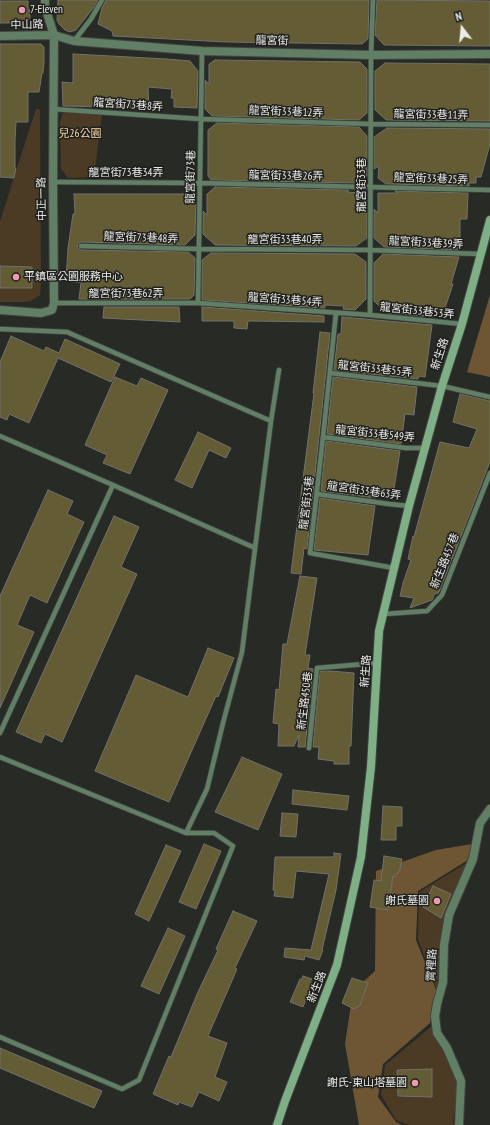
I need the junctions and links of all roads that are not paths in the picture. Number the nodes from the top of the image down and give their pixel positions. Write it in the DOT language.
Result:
graph roads {
  1 [pos="45,0"];
  2 [pos="102,0"];
  3 [pos="373,0"];
  4 [pos="54,35"];
  5 [pos="0,36"];
  6 [pos="74,41"];
  7 [pos="202,51"];
  8 [pos="490,54"];
  9 [pos="372,55"];
  10 [pos="53,109"];
  11 [pos="201,118"];
  12 [pos="371,124"];
  13 [pos="490,125"];
  14 [pos="52,182"];
  15 [pos="200,183"];
  16 [pos="371,186"];
  17 [pos="490,190"];
  18 [pos="489,225"];
  19 [pos="82,246"];
  20 [pos="199,249"];
  21 [pos="370,250"];
  22 [pos="480,254"];
  23 [pos="54,303"];
  24 [pos="198,303"];
  25 [pos="0,310"];
  26 [pos="336,313"];
  27 [pos="370,315"];
  28 [pos="462,324"];
  29 [pos="0,329"];
  30 [pos="279,370"];
  31 [pos="330,373"];
  32 [pos="442,386"];
  33 [pos="490,397"];
  34 [pos="271,421"];
  35 [pos="0,436"];
  36 [pos="323,437"];
  37 [pos="425,448"];
  38 [pos="490,473"];
  39 [pos="113,484"];
  40 [pos="317,494"];
  41 [pos="409,506"];
  42 [pos="255,548"];
  43 [pos="394,568"];
  44 [pos="384,614"];
  45 [pos="377,663"];
  46 [pos="0,732"];
  47 [pos="308,748"];
  48 [pos="0,757"];
  49 [pos="490,809"];
  50 [pos="186,833"];
  51 [pos="0,1037"];
  52 [pos="278,1125"];
  53 [pos="459,1125"];
  1 -- 4 [label="street, 中正一路"];
  2 -- 6 [label="lane"];
  3 -- 9 [label="lane, 龍宮街33巷"];
  4 -- 5 [label="street, 中山路"];
  4 -- 6 [label="street, 龍宮街"];
  4 -- 10 [label="street, 中正一路"];
  6 -- 7 [label="street, 龍宮街"];
  7 -- 9 [label="street, 龍宮街"];
  7 -- 11 [label="lane, 龍宮街73巷"];
  8 -- 9 [label="street, 龍宮街"];
  9 -- 12 [label="lane, 龍宮街33巷"];
  10 -- 11 [label="lane, 龍宮街73巷8弄"];
  10 -- 14 [label="street, 中正一路"];
  11 -- 12 [label="lane, 龍宮街33巷12弄"];
  11 -- 15 [label="lane, 龍宮街73巷"];
  12 -- 13 [label="lane, 龍宮街33巷11弄"];
  12 -- 16 [label="lane, 龍宮街33巷"];
  14 -- 15 [label="lane, 龍宮街73巷34弄"];
  14 -- 23 [label="street, 中正一路"];
  15 -- 16 [label="lane, 龍宮街33巷26弄"];
  15 -- 20 [label="lane, 龍宮街73巷"];
  16 -- 17 [label="lane, 龍宮街33巷25弄"];
  16 -- 21 [label="lane, 龍宮街33巷"];
  18 -- 22 [label="street, 新生路"];
  19 -- 20 [label="lane, 龍宮街73巷48弄"];
  20 -- 21 [label="lane, 龍宮街33巷40弄"];
  20 -- 24 [label="lane, 龍宮街73巷"];
  21 -- 22 [label="lane, 龍宮街33巷39弄"];
  21 -- 27 [label="lane, 龍宮街33巷"];
  22 -- 28 [label="street, 新生路"];
  23 -- 24 [label="lane, 龍宮街73巷62弄"];
  23 -- 25 [label="street"];
  24 -- 26 [label="lane, 龍宮街33巷54弄"];
  26 -- 27 [label="lane, 龍宮街33巷54弄"];
  26 -- 31 [label="lane, 龍宮街33巷"];
  27 -- 28 [label="lane, 龍宮街33巷53弄"];
  28 -- 32 [label="street, 新生路"];
  29 -- 34 [label="lane"];
  30 -- 34 [label="lane"];
  31 -- 32 [label="lane, 龍宮街33巷55弄"];
  31 -- 36 [label="lane, 龍宮街33巷"];
  32 -- 33 [label="lane, 龍宮街33巷55弄"];
  32 -- 37 [label="street, 新生路"];
  34 -- 42 [label="lane"];
  35 -- 39 [label="lane"];
  36 -- 37 [label="lane, 龍宮街33巷549弄"];
  36 -- 40 [label="lane, 龍宮街33巷"];
  37 -- 41 [label="street, 新生路"];
  38 -- 44 [label="lane, 新生路457巷"];
  39 -- 42 [label="lane"];
  39 -- 46 [label="lane"];
  40 -- 41 [label="lane, 龍宮街33巷63弄"];
  40 -- 43 [label="lane, 龍宮街33巷"];
  41 -- 43 [label="street, 新生路"];
  42 -- 50 [label="lane"];
  43 -- 44 [label="street, 新生路"];
  44 -- 45 [label="street, 新生路"];
  45 -- 47 [label="lane, 新生路450巷"];
  45 -- 52 [label="street, 新生路"];
  48 -- 50 [label="lane"];
  49 -- 53 [label="street, 霄裡路"];
  50 -- 51 [label="lane"];
}
